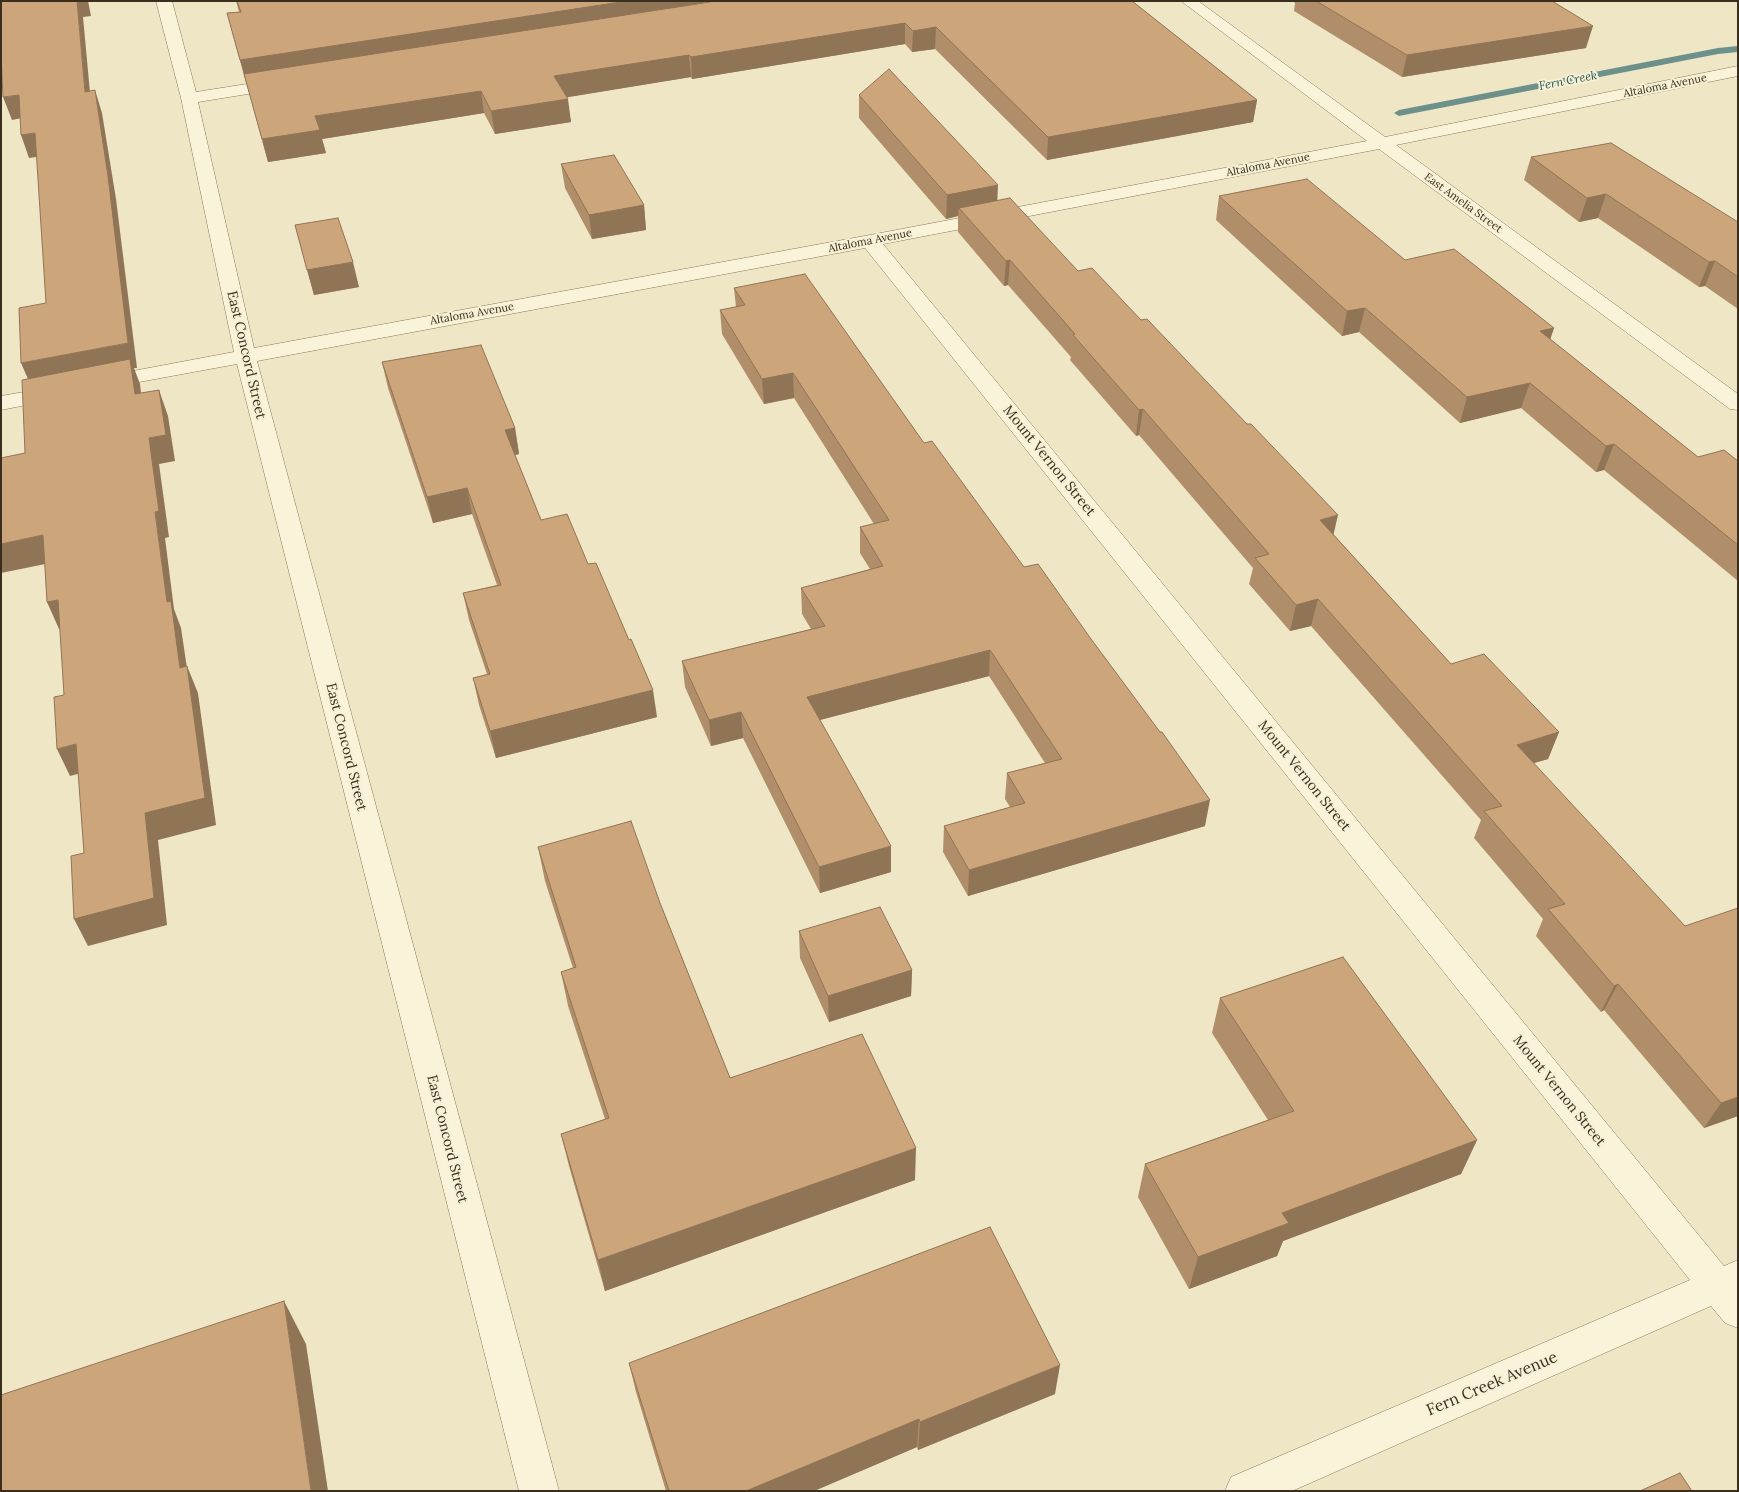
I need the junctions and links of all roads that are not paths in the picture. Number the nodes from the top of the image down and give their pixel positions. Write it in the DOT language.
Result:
graph roads {
  1 [pos="164,1"];
  2 [pos="1188,1"];
  3 [pos="1738,71"];
  4 [pos="297,81"];
  5 [pos="189,98"];
  6 [pos="1382,143"];
  7 [pos="870,241"];
  8 [pos="245,355"];
  9 [pos="1,403"];
  10 [pos="1738,404"];
  11 [pos="1731,1291"];
  12 [pos="539,1491"];
  13 [pos="1245,1491"];
  1 -- 5 [label="street, East Concord Street"];
  2 -- 6 [label="street, East Amelia Street"];
  3 -- 6 [label="street, Altaloma Avenue"];
  4 -- 5 [label="street"];
  5 -- 8 [label="street, East Concord Street"];
  6 -- 7 [label="street, Altaloma Avenue"];
  6 -- 10 [label="street, East Amelia Street"];
  7 -- 8 [label="street, Altaloma Avenue"];
  7 -- 11 [label="street, Mount Vernon Street"];
  8 -- 9 [label="street, Altaloma Avenue"];
  8 -- 12 [label="street, East Concord Street"];
  11 -- 13 [label="street, Fern Creek Avenue"];
}
